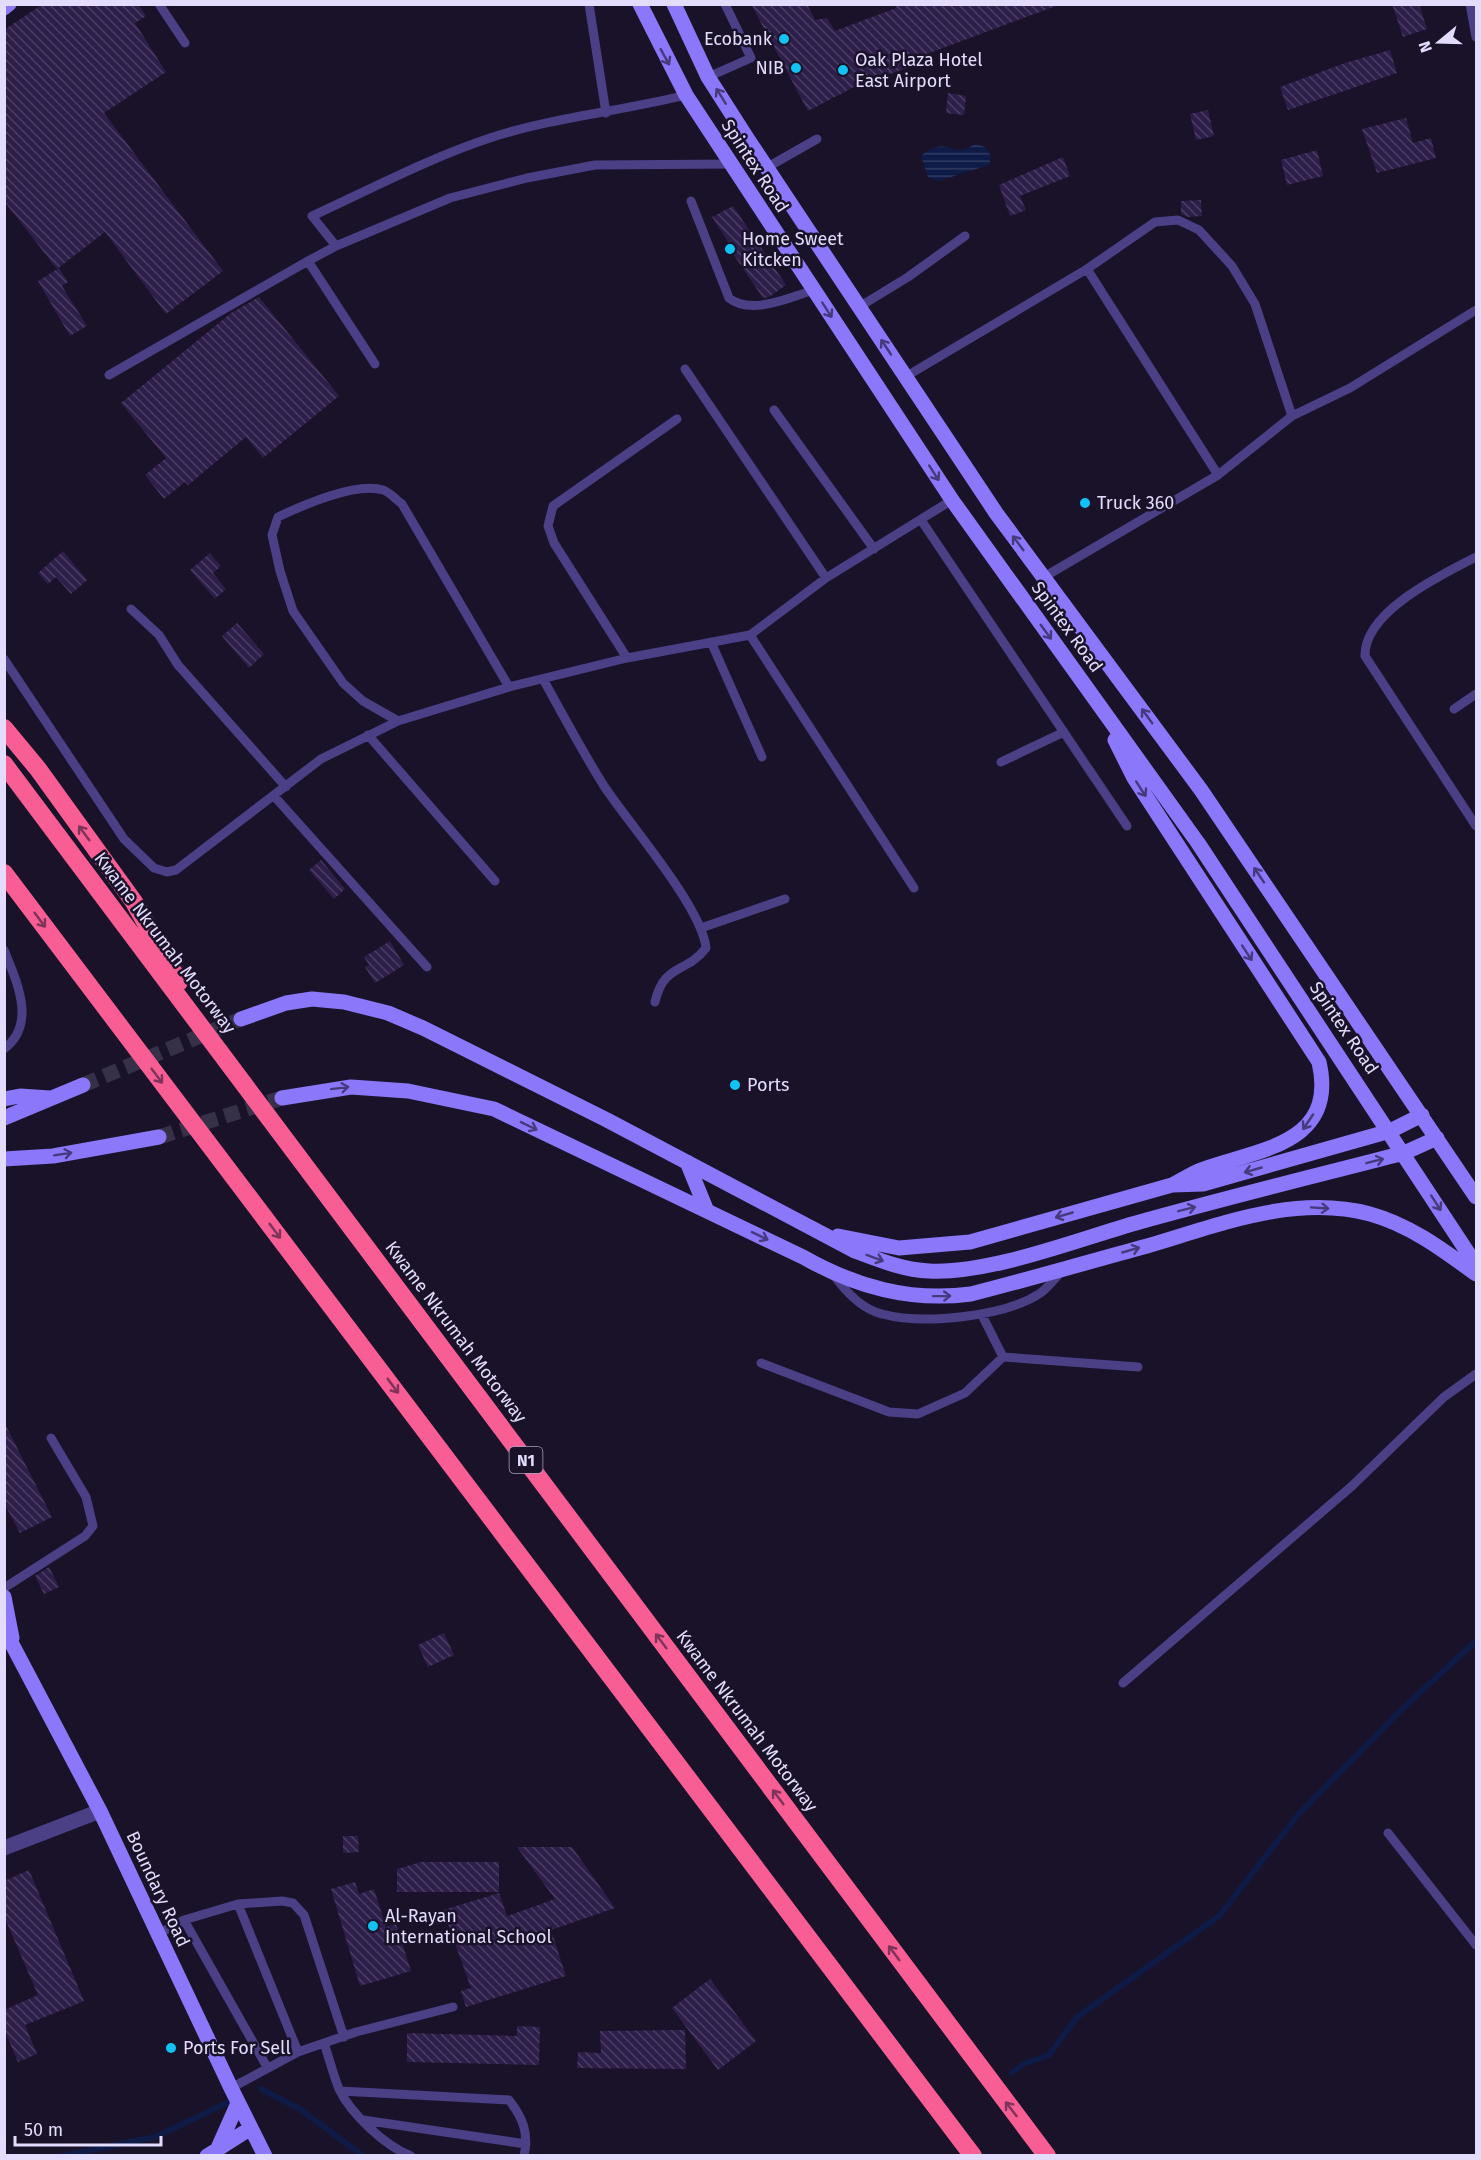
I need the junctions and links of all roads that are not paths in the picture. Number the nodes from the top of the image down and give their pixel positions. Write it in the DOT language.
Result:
graph roads {
  1 [pos="9,4"];
  2 [pos="159,4"];
  3 [pos="590,4"];
  4 [pos="640,4"];
  5 [pos="674,4"];
  6 [pos="725,4"];
  7 [pos="1470,4"];
  8 [pos="4,8"];
  9 [pos="1476,37"];
  10 [pos="185,43"];
  11 [pos="708,77"];
  12 [pos="686,95"];
  13 [pos="606,113"];
  14 [pos="817,139"];
  15 [pos="731,164"];
  16 [pos="766,168"];
  17 [pos="691,201"];
  18 [pos="965,236"];
  19 [pos="336,246"];
  20 [pos="308,261"];
  21 [pos="1087,269"];
  22 [pos="814,290"];
  23 [pos="859,307"];
  24 [pos="1476,310"];
  25 [pos="375,364"];
  26 [pos="685,369"];
  27 [pos="110,375"];
  28 [pos="905,377"];
  29 [pos="774,410"];
  30 [pos="1292,416"];
  31 [pos="676,419"];
  32 [pos="1218,475"];
  33 [pos="952,500"];
  34 [pos="921,519"];
  35 [pos="873,549"];
  36 [pos="1476,557"];
  37 [pos="1044,577"];
  38 [pos="826,578"];
  39 [pos="131,609"];
  40 [pos="750,635"];
  41 [pos="711,642"];
  42 [pos="627,658"];
  43 [pos="4,659"];
  44 [pos="543,679"];
  45 [pos="509,687"];
  46 [pos="1476,693"];
  47 [pos="1095,700"];
  48 [pos="1454,709"];
  49 [pos="398,721"];
  50 [pos="4,728"];
  51 [pos="1064,732"];
  52 [pos="368,735"];
  53 [pos="762,757"];
  54 [pos="1001,762"];
  55 [pos="4,764"];
  56 [pos="286,787"];
  57 [pos="274,796"];
  58 [pos="1127,826"];
  59 [pos="1476,826"];
  60 [pos="4,873"];
  61 [pos="495,881"];
  62 [pos="914,888"];
  63 [pos="785,899"];
  64 [pos="701,928"];
  65 [pos="4,950"];
  66 [pos="427,967"];
  67 [pos="655,1002"];
  68 [pos="189,1009"];
  69 [pos="241,1019"];
  70 [pos="4,1049"];
  71 [pos="83,1085"];
  72 [pos="50,1098"];
  73 [pos="282,1098"];
  74 [pos="4,1099"];
  75 [pos="1422,1115"];
  76 [pos="4,1118"];
  77 [pos="1390,1131"];
  78 [pos="159,1137"];
  79 [pos="1437,1138"];
  80 [pos="1404,1154"];
  81 [pos="4,1159"];
  82 [pos="687,1162"];
  83 [pos="1172,1185"];
  84 [pos="1474,1191"];
  85 [pos="707,1211"];
  86 [pos="823,1233"];
  87 [pos="1476,1265"];
  88 [pos="1063,1270"];
  89 [pos="833,1274"];
  90 [pos="1476,1274"];
  91 [pos="982,1315"];
  92 [pos="1003,1357"];
  93 [pos="761,1363"];
  94 [pos="1138,1367"];
  95 [pos="1476,1374"];
  96 [pos="51,1438"];
  97 [pos="4,1588"];
  98 [pos="4,1598"];
  99 [pos="9,1635"];
  100 [pos="1123,1683"];
  101 [pos="100,1811"];
  102 [pos="1388,1833"];
  103 [pos="4,1848"];
  104 [pos="238,1904"];
  105 [pos="184,1920"];
  106 [pos="158,1934"];
  107 [pos="1476,1945"];
  108 [pos="453,2007"];
  109 [pos="344,2037"];
  110 [pos="324,2043"];
  111 [pos="298,2052"];
  112 [pos="267,2067"];
  113 [pos="231,2088"];
  114 [pos="340,2091"];
  115 [pos="238,2103"];
  116 [pos="363,2120"];
  117 [pos="251,2128"];
  118 [pos="526,2144"];
  119 [pos="212,2152"];
  120 [pos="259,2153"];
  121 [pos="411,2156"];
  122 [pos="524,2156"];
  123 [pos="973,2156"];
  124 [pos="1047,2156"];
  1 -- 8 [label="main road"];
  2 -- 10 [label="lane"];
  3 -- 13 [label="lane"];
  4 -- 12 [label="main road, Spintex Road, one-way"];
  5 -- 11 [label="main road, Spintex Road"];
  6 -- 11 [label="lane"];
  7 -- 9 [label="lane"];
  16 -- 11 [label="main road, Spintex Road, one-way"];
  12 -- 13 [label="lane"];
  12 -- 15 [label="main road, Spintex Road"];
  13 -- 19 [label="lane"];
  14 -- 16 [label="lane"];
  15 -- 19 [label="lane"];
  15 -- 22 [label="main road, Spintex Road"];
  16 -- 23 [label="main road, Spintex Road"];
  17 -- 22 [label="lane"];
  18 -- 23 [label="lane"];
  19 -- 20 [label="lane"];
  20 -- 25 [label="lane"];
  20 -- 27 [label="lane"];
  21 -- 28 [label="lane"];
  21 -- 30 [label="lane"];
  21 -- 32 [label="lane"];
  22 -- 33 [label="main road, Spintex Road, one-way"];
  28 -- 23 [label="main road, Spintex Road, one-way"];
  24 -- 30 [label="lane"];
  26 -- 38 [label="lane"];
  37 -- 28 [label="main road, Spintex Road, one-way"];
  29 -- 35 [label="lane"];
  30 -- 32 [label="lane"];
  31 -- 42 [label="lane"];
  32 -- 37 [label="lane"];
  33 -- 34 [label="lane"];
  33 -- 47 [label="main road, Spintex Road, one-way"];
  34 -- 35 [label="lane"];
  34 -- 51 [label="lane"];
  35 -- 38 [label="lane"];
  36 -- 59 [label="lane"];
  75 -- 37 [label="main road, Spintex Road, one-way"];
  38 -- 40 [label="lane"];
  39 -- 56 [label="lane"];
  40 -- 41 [label="lane"];
  40 -- 62 [label="lane"];
  41 -- 42 [label="lane"];
  41 -- 53 [label="lane"];
  42 -- 44 [label="lane"];
  43 -- 57 [label="lane"];
  44 -- 45 [label="lane"];
  44 -- 64 [label="lane"];
  45 -- 49 [label="lane"];
  45 -- 49 [label="lane"];
  46 -- 48 [label="lane"];
  47 -- 77 [label="main road, Spintex Road"];
  47 -- 83 [label="main road, one-way"];
  49 -- 52 [label="lane"];
  68 -- 50 [label="highway, one-way"];
  51 -- 54 [label="lane"];
  51 -- 58 [label="lane"];
  52 -- 56 [label="lane"];
  52 -- 61 [label="lane"];
  55 -- 68 [label="highway, Kwame Nkrumah Motorway / N1"];
  56 -- 57 [label="lane"];
  57 -- 66 [label="lane"];
  60 -- 123 [label="highway, one-way"];
  63 -- 64 [label="lane"];
  64 -- 67 [label="lane"];
  65 -- 70 [label="lane"];
  124 -- 68 [label="highway, Kwame Nkrumah Motorway / N1, one-way"];
  69 -- 82 [label="main road"];
  71 -- 72 [label="main road"];
  72 -- 74 [label="main road"];
  72 -- 76 [label="main road"];
  73 -- 85 [label="main road, one-way"];
  75 -- 77 [label="main road"];
  75 -- 79 [label="main road, Spintex Road"];
  77 -- 80 [label="main road, Spintex Road"];
  77 -- 83 [label="main road, one-way"];
  81 -- 78 [label="main road, one-way"];
  79 -- 80 [label="main road"];
  79 -- 84 [label="main road, Spintex Road"];
  86 -- 80 [label="main road, one-way"];
  80 -- 87 [label="main road, Spintex Road, one-way"];
  82 -- 85 [label="main road"];
  82 -- 86 [label="main road"];
  83 -- 86 [label="main road, one-way"];
  85 -- 89 [label="main road, one-way"];
  89 -- 88 [label="main road, one-way"];
  88 -- 90 [label="main road, one-way"];
  88 -- 91 [label="lane"];
  89 -- 91 [label="lane"];
  91 -- 92 [label="lane"];
  92 -- 93 [label="lane"];
  92 -- 94 [label="lane"];
  95 -- 100 [label="lane"];
  96 -- 97 [label="lane"];
  98 -- 99 [label="main road, Boundary Road"];
  99 -- 101 [label="main road, Boundary Road"];
  101 -- 103 [label="street"];
  101 -- 106 [label="main road, Boundary Road"];
  102 -- 107 [label="lane"];
  104 -- 105 [label="lane"];
  104 -- 109 [label="lane"];
  104 -- 111 [label="lane"];
  105 -- 106 [label="lane"];
  105 -- 112 [label="lane"];
  106 -- 113 [label="main road, Boundary Road"];
  108 -- 109 [label="lane"];
  109 -- 110 [label="lane"];
  110 -- 111 [label="lane"];
  110 -- 114 [label="lane"];
  111 -- 112 [label="lane"];
  112 -- 113 [label="lane"];
  113 -- 115 [label="main road, Boundary Road"];
  114 -- 116 [label="lane"];
  114 -- 118 [label="lane"];
  115 -- 117 [label="main road, Boundary Road"];
  115 -- 119 [label="main road"];
  116 -- 118 [label="lane"];
  116 -- 121 [label="lane"];
  117 -- 119 [label="main road"];
  117 -- 120 [label="main road, Boundary Road"];
  118 -- 122 [label="lane"];
}
